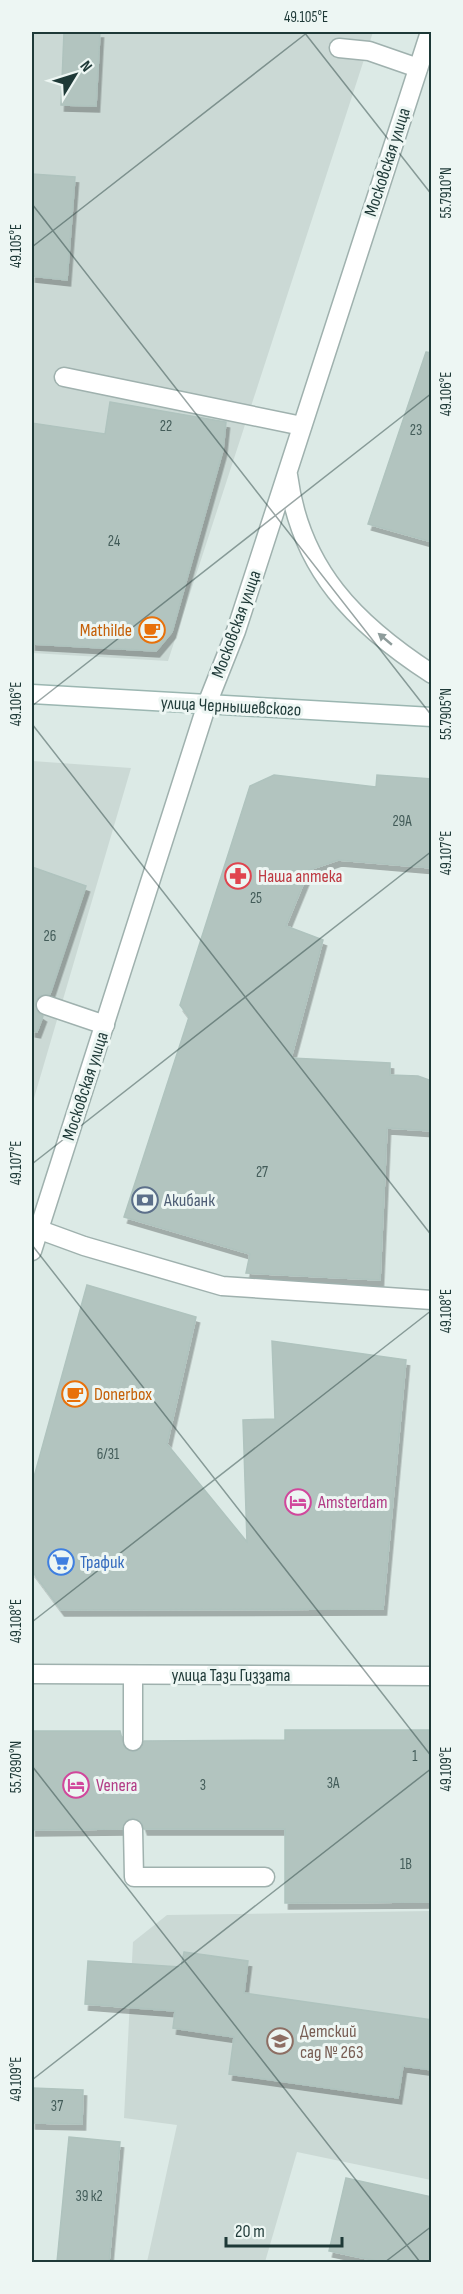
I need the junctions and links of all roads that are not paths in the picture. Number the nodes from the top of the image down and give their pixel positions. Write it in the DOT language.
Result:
graph roads {
  1 [pos="430,32"];
  2 [pos="339,48"];
  3 [pos="418,68"];
  4 [pos="64,377"];
  5 [pos="302,426"];
  6 [pos="288,471"];
  7 [pos="432,674"];
  8 [pos="32,694"];
  9 [pos="207,704"];
  10 [pos="432,717"];
  11 [pos="46,1005"];
  12 [pos="105,1025"];
  13 [pos="36,1228"];
  14 [pos="32,1251"];
  15 [pos="432,1300"];
  16 [pos="32,1674"];
  17 [pos="133,1675"];
  18 [pos="432,1676"];
  19 [pos="133,1741"];
  20 [pos="134,1829"];
  21 [pos="265,1877"];
  1 -- 3 [label="street, Московская улица"];
  2 -- 3 [label="street"];
  3 -- 5 [label="street, Московская улица"];
  4 -- 5 [label="street"];
  5 -- 6 [label="street, Московская улица"];
  7 -- 6 [label="street, one-way"];
  6 -- 9 [label="street, Московская улица"];
  8 -- 9 [label="street, улица Чернышевского"];
  9 -- 10 [label="street, улица Чернышевского"];
  9 -- 12 [label="street, Московская улица"];
  11 -- 12 [label="street"];
  12 -- 13 [label="street, Московская улица"];
  13 -- 14 [label="street, Московская улица"];
  13 -- 15 [label="street"];
  16 -- 17 [label="street, улица Тази Гиззата"];
  17 -- 18 [label="street, улица Тази Гиззата"];
  17 -- 19 [label="street"];
  20 -- 21 [label="street"];
}
